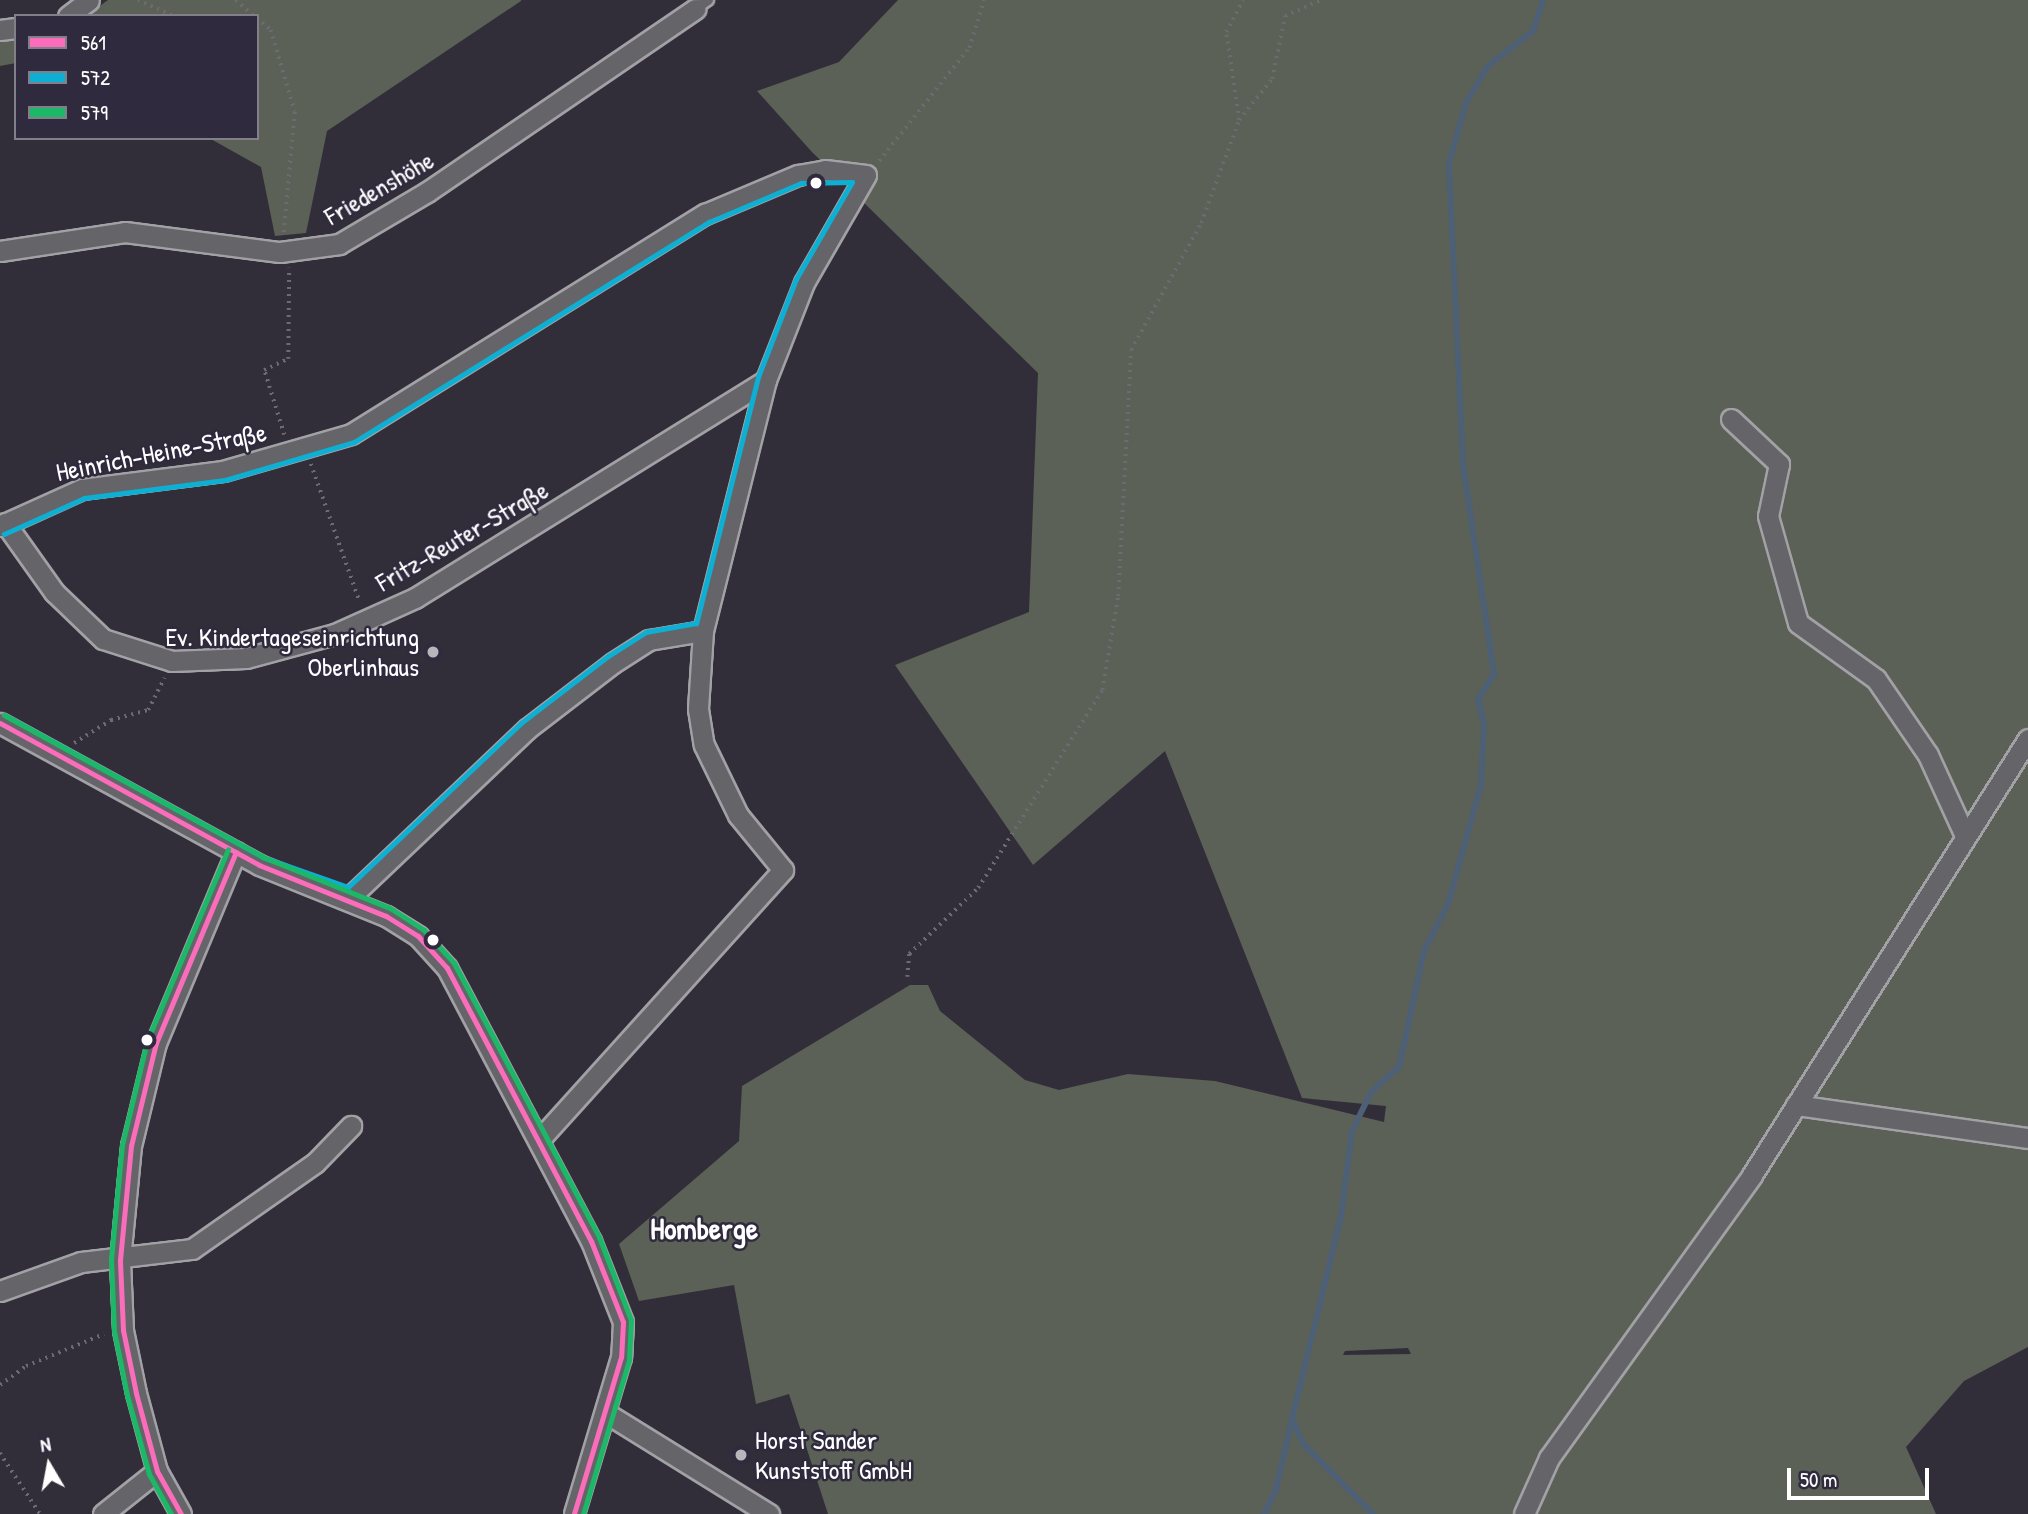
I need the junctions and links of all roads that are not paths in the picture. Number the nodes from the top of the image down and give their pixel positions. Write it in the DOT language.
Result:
graph roads {
  1 [pos="89,0"];
  2 [pos="701,4"];
  3 [pos="71,14"];
  4 [pos="0,251"];
  5 [pos="766,380"];
  6 [pos="1731,419"];
  7 [pos="3,525"];
  8 [pos="703,631"];
  9 [pos="0,723"];
  10 [pos="2028,739"];
  11 [pos="1965,836"];
  12 [pos="236,852"];
  13 [pos="350,897"];
  14 [pos="1796,1105"];
  15 [pos="351,1126"];
  16 [pos="2028,1138"];
  17 [pos="539,1140"];
  18 [pos="120,1260"];
  19 [pos="0,1291"];
  20 [pos="606,1413"];
  21 [pos="157,1471"];
  22 [pos="103,1514"];
  23 [pos="181,1514"];
  24 [pos="574,1514"];
  25 [pos="769,1514"];
  26 [pos="1524,1514"];
  1 -- 3 [label="street"];
  2 -- 4 [label="street, Friedenshöhe"];
  5 -- 7 [label="street, Fritz-Reuter-Straße"];
  5 -- 7 [label="street, Heinrich-Heine-Straße"];
  5 -- 8 [label="street"];
  6 -- 11 [label="street"];
  8 -- 13 [label="street"];
  8 -- 17 [label="street"];
  9 -- 12 [label="street"];
  10 -- 11 [label="street"];
  11 -- 14 [label="street"];
  12 -- 13 [label="street"];
  12 -- 18 [label="street"];
  13 -- 17 [label="street"];
  14 -- 16 [label="street"];
  14 -- 26 [label="street"];
  15 -- 18 [label="street"];
  17 -- 20 [label="street"];
  18 -- 19 [label="street"];
  18 -- 21 [label="street"];
  20 -- 24 [label="street"];
  20 -- 25 [label="street"];
  21 -- 22 [label="street"];
  21 -- 23 [label="street"];
}
